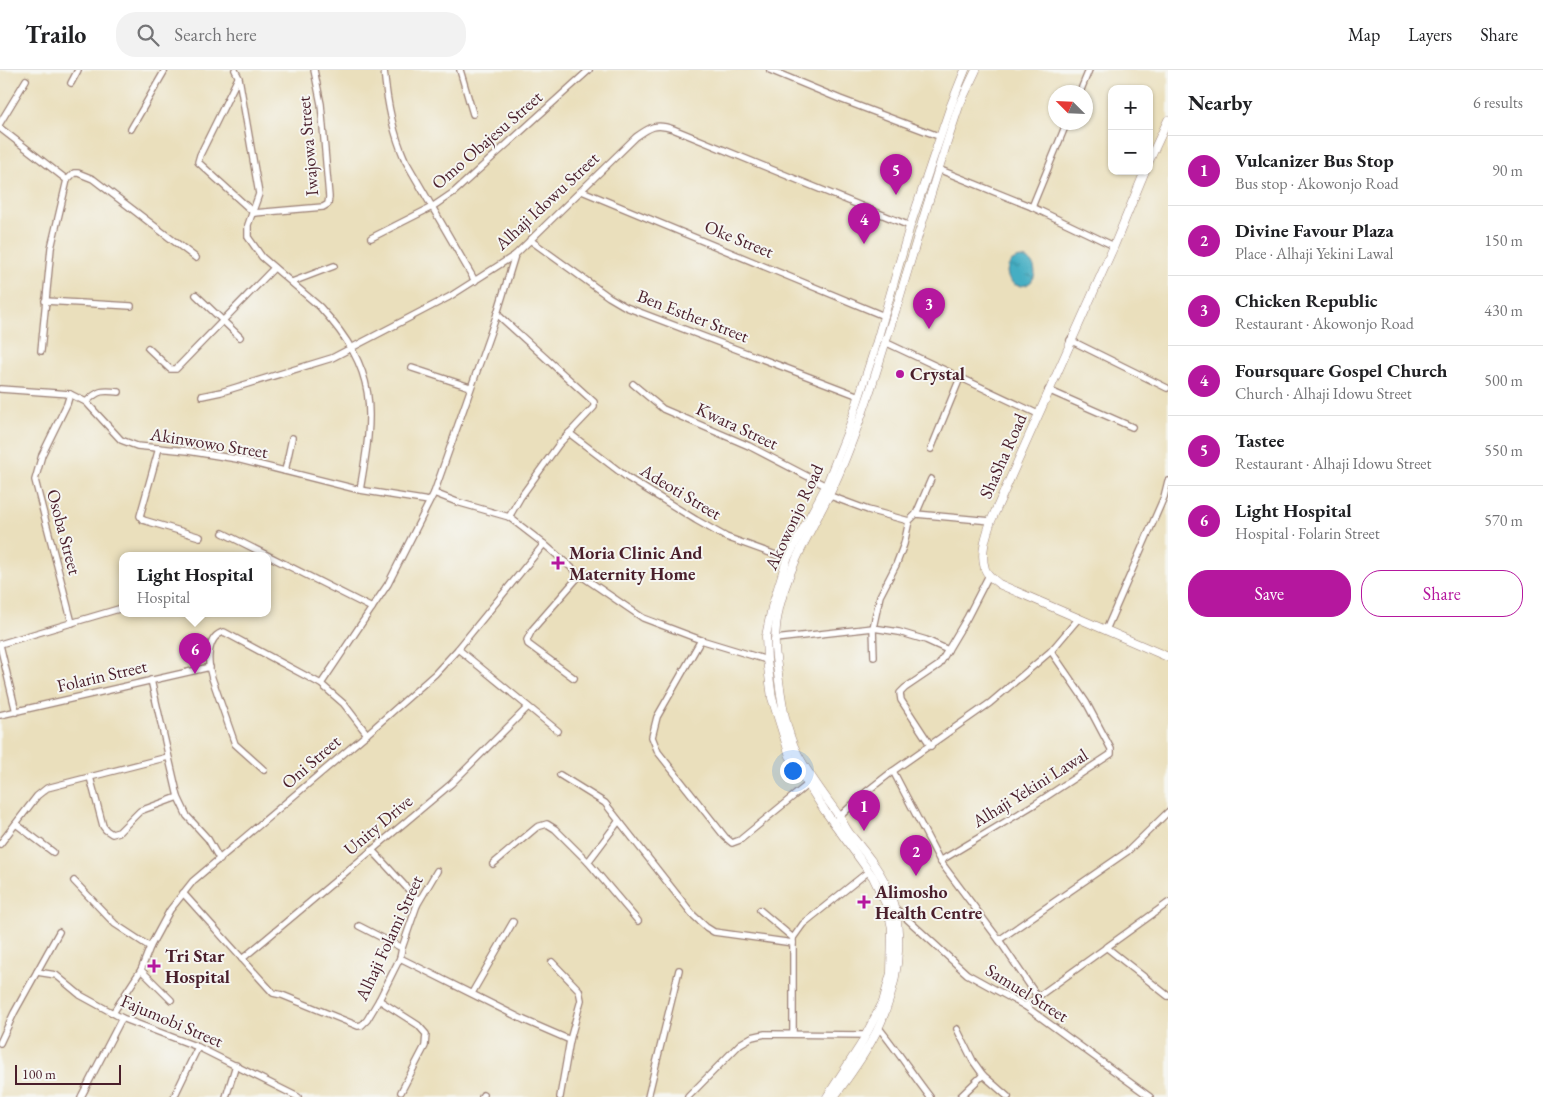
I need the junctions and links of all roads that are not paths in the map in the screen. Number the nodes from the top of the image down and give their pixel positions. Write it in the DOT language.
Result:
graph roads {
  1 [pos="78,70"];
  2 [pos="164,70"];
  3 [pos="235,70"];
  4 [pos="314,70"];
  5 [pos="384,70"];
  6 [pos="460,70"];
  7 [pos="589,70"];
  8 [pos="770,70"];
  9 [pos="976,70"];
  10 [pos="1089,70"];
  11 [pos="963,71"];
  12 [pos="238,78"];
  13 [pos="26,80"];
  14 [pos="71,84"];
  15 [pos="1083,85"];
  16 [pos="473,114"];
  17 [pos="0,123"];
  18 [pos="1167,123"];
  19 [pos="0,128"];
  20 [pos="131,130"];
  21 [pos="1065,130"];
  22 [pos="940,138"];
  23 [pos="1153,153"];
  24 [pos="938,170"];
  25 [pos="1143,175"];
  26 [pos="67,180"];
  27 [pos="582,191"];
  28 [pos="432,207"];
  29 [pos="1032,207"];
  30 [pos="254,212"];
  31 [pos="910,226"];
  32 [pos="371,238"];
  33 [pos="530,240"];
  34 [pos="1114,246"];
  35 [pos="515,255"];
  36 [pos="196,258"];
  37 [pos="334,266"];
  38 [pos="274,268"];
  39 [pos="475,281"];
  40 [pos="292,282"];
  41 [pos="196,295"];
  42 [pos="45,301"];
  43 [pos="888,304"];
  44 [pos="131,306"];
  45 [pos="896,308"];
  46 [pos="497,314"];
  47 [pos="884,316"];
  48 [pos="222,321"];
  49 [pos="240,337"];
  50 [pos="1070,340"];
  51 [pos="887,343"];
  52 [pos="148,348"];
  53 [pos="353,349"];
  54 [pos="41,351"];
  55 [pos="412,368"];
  56 [pos="960,378"];
  57 [pos="633,384"];
  58 [pos="470,388"];
  59 [pos="1167,388"];
  60 [pos="0,390"];
  61 [pos="1048,390"];
  62 [pos="120,392"];
  63 [pos="70,394"];
  64 [pos="202,396"];
  65 [pos="859,396"];
  66 [pos="86,402"];
  67 [pos="1038,414"];
  68 [pos="1132,427"];
  69 [pos="569,433"];
  70 [pos="292,438"];
  71 [pos="159,448"];
  72 [pos="931,450"];
  73 [pos="284,471"];
  74 [pos="931,479"];
  75 [pos="1168,481"];
  76 [pos="360,490"];
  77 [pos="827,491"];
  78 [pos="434,493"];
  79 [pos="429,501"];
  80 [pos="916,514"];
  81 [pos="509,517"];
  82 [pos="909,520"];
  83 [pos="991,521"];
  84 [pos="223,532"];
  85 [pos="200,537"];
  86 [pos="544,544"];
  87 [pos="262,552"];
  88 [pos="271,556"];
  89 [pos="787,559"];
  90 [pos="580,575"];
  91 [pos="989,575"];
  92 [pos="372,608"];
  93 [pos="119,609"];
  94 [pos="1079,618"];
  95 [pos="72,623"];
  96 [pos="874,628"];
  97 [pos="1106,630"];
  98 [pos="775,639"];
  99 [pos="701,640"];
  100 [pos="0,645"];
  101 [pos="458,649"];
  102 [pos="948,650"];
  103 [pos="1052,651"];
  104 [pos="874,656"];
  105 [pos="1168,658"];
  106 [pos="767,660"];
  107 [pos="210,666"];
  108 [pos="574,678"];
  109 [pos="151,680"];
  110 [pos="321,684"];
  111 [pos="528,707"];
  112 [pos="16,712"];
  113 [pos="0,715"];
  114 [pos="558,731"];
  115 [pos="367,734"];
  116 [pos="931,746"];
  117 [pos="168,757"];
  118 [pos="264,770"];
  119 [pos="893,771"];
  120 [pos="560,775"];
  121 [pos="90,777"];
  122 [pos="807,785"];
  123 [pos="178,797"];
  124 [pos="1168,812"];
  125 [pos="837,819"];
  126 [pos="618,822"];
  127 [pos="16,824"];
  128 [pos="0,844"];
  129 [pos="372,850"];
  130 [pos="53,852"];
  131 [pos="220,860"];
  132 [pos="940,861"];
  133 [pos="588,862"];
  134 [pos="493,864"];
  135 [pos="437,871"];
  136 [pos="869,871"];
  137 [pos="74,881"];
  138 [pos="183,893"];
  139 [pos="1168,903"];
  140 [pos="417,905"];
  141 [pos="891,906"];
  142 [pos="760,910"];
  143 [pos="638,921"];
  144 [pos="513,922"];
  145 [pos="359,926"];
  146 [pos="59,932"];
  147 [pos="999,940"];
  148 [pos="793,941"];
  149 [pos="150,947"];
  150 [pos="1106,947"];
  151 [pos="402,948"];
  152 [pos="400,958"];
  153 [pos="242,959"];
  154 [pos="552,962"];
  155 [pos="141,970"];
  156 [pos="679,970"];
  157 [pos="37,972"];
  158 [pos="472,993"];
  159 [pos="1037,996"];
  160 [pos="1168,996"];
  161 [pos="171,1000"];
  162 [pos="379,1000"];
  163 [pos="1025,1006"];
  164 [pos="113,1013"];
  165 [pos="122,1018"];
  166 [pos="878,1028"];
  167 [pos="957,1029"];
  168 [pos="793,1034"];
  169 [pos="866,1035"];
  170 [pos="570,1040"];
  171 [pos="0,1043"];
  172 [pos="198,1047"];
  173 [pos="236,1065"];
  174 [pos="983,1076"];
  175 [pos="401,1092"];
  176 [pos="81,1097"];
  177 [pos="174,1097"];
  178 [pos="226,1097"];
  179 [pos="298,1097"];
  180 [pos="560,1097"];
  181 [pos="648,1097"];
  182 [pos="688,1097"];
  183 [pos="827,1097"];
  184 [pos="834,1097"];
  185 [pos="930,1097"];
  186 [pos="960,1097"];
  187 [pos="1008,1097"];
  188 [pos="1150,1097"];
  1 -- 14 [label="street"];
  2 -- 20 [label="street"];
  3 -- 12 [label="street"];
  4 -- 30 [label="street, Iwajowa Street"];
  5 -- 28 [label="street"];
  6 -- 16 [label="street"];
  7 -- 28 [label="street, Omo Obajesu Street"];
  8 -- 22 [label="street"];
  9 -- 24 [label="main road, Akowonjo Road"];
  10 -- 15 [label="street"];
  11 -- 22 [label="main road, Akowonjo Road"];
  12 -- 30 [label="street"];
  12 -- 30 [label="street"];
  13 -- 17 [label="street"];
  18 -- 23 [label="main road"];
  19 -- 26 [label="street"];
  21 -- 29 [label="street"];
  22 -- 31 [label="main road, Akowonjo Road"];
  24 -- 29 [label="street"];
  24 -- 45 [label="main road, Akowonjo Road"];
  25 -- 34 [label="main road, ShaSha Road"];
  26 -- 36 [label="street"];
  26 -- 42 [label="street"];
  27 -- 31 [label="street, Alhaji Idowu Street"];
  27 -- 33 [label="street, Alhaji Idowu Street"];
  27 -- 47 [label="street, Oke Street"];
  28 -- 32 [label="street, Omo Obajesu Street"];
  28 -- 39 [label="street"];
  29 -- 34 [label="street"];
  30 -- 38 [label="street"];
  31 -- 43 [label="main road, Akowonjo Road"];
  33 -- 35 [label="street, Alhaji Idowu Street"];
  33 -- 65 [label="street, Ben Esther Street"];
  34 -- 50 [label="main road, ShaSha Road"];
  35 -- 39 [label="street, Alhaji Idowu Street"];
  35 -- 46 [label="street"];
  37 -- 40 [label="street"];
  38 -- 40 [label="street"];
  38 -- 48 [label="street"];
  39 -- 53 [label="street, Alhaji Idowu Street"];
  40 -- 53 [label="street"];
  41 -- 48 [label="street"];
  42 -- 44 [label="street"];
  42 -- 54 [label="street"];
  43 -- 45 [label="main road"];
  43 -- 47 [label="main road, Akowonjo Road"];
  45 -- 51 [label="main road, Akowonjo Road"];
  46 -- 58 [label="street"];
  46 -- 69 [label="street"];
  47 -- 65 [label="main road, Akowonjo Road"];
  48 -- 49 [label="street"];
  48 -- 52 [label="street"];
  50 -- 59 [label="street"];
  50 -- 61 [label="main road, ShaSha Road"];
  51 -- 56 [label="street"];
  51 -- 77 [label="main road, Akowonjo Road"];
  53 -- 64 [label="street, Alhaji Idowu Street"];
  53 -- 76 [label="street"];
  55 -- 58 [label="street"];
  56 -- 67 [label="street"];
  56 -- 72 [label="street"];
  57 -- 77 [label="street, Kwara Street"];
  58 -- 78 [label="street"];
  60 -- 63 [label="street, Akinwowo Street"];
  61 -- 67 [label="main road, ShaSha Road"];
  61 -- 68 [label="street"];
  62 -- 66 [label="street"];
  63 -- 66 [label="street, Akinwowo Street"];
  63 -- 95 [label="street, Osoba Street"];
  65 -- 77 [label="main road, Akowonjo Road"];
  66 -- 71 [label="street, Akinwowo Street"];
  67 -- 83 [label="main road, ShaSha Road"];
  69 -- 81 [label="street"];
  69 -- 89 [label="street, Adeoti Street"];
  70 -- 73 [label="street"];
  71 -- 73 [label="street, Akinwowo Street"];
  71 -- 85 [label="street"];
  73 -- 76 [label="street, Akinwowo Street"];
  74 -- 80 [label="street"];
  75 -- 97 [label="street"];
  76 -- 79 [label="street, Akinwowo Street"];
  77 -- 82 [label="street, Kwara Street"];
  77 -- 89 [label="main road, Akowonjo Road"];
  77 -- 98 [label="main road, Akowonjo Road"];
  78 -- 79 [label="street"];
  78 -- 81 [label="street"];
  79 -- 92 [label="street"];
  80 -- 82 [label="street"];
  80 -- 83 [label="street"];
  81 -- 86 [label="street"];
  82 -- 96 [label="street"];
  83 -- 91 [label="main road, ShaSha Road"];
  84 -- 87 [label="street"];
  86 -- 90 [label="street"];
  86 -- 101 [label="street, Oni Street"];
  88 -- 92 [label="street"];
  89 -- 106 [label="main road, Akowonjo Road"];
  90 -- 99 [label="street"];
  90 -- 108 [label="street"];
  91 -- 94 [label="main road"];
  91 -- 102 [label="street"];
  92 -- 110 [label="street"];
  93 -- 95 [label="street"];
  94 -- 97 [label="main road"];
  94 -- 103 [label="street"];
  95 -- 100 [label="street"];
  96 -- 98 [label="street"];
  96 -- 102 [label="street"];
  96 -- 104 [label="street"];
  97 -- 105 [label="main road"];
  98 -- 125 [label="main road, Akowonjo Road"];
  99 -- 106 [label="street"];
  99 -- 122 [label="street"];
  100 -- 112 [label="street"];
  101 -- 111 [label="street"];
  101 -- 115 [label="street, Oni Street"];
  102 -- 116 [label="street"];
  103 -- 116 [label="street"];
  103 -- 132 [label="street, Alhaji Yekini Lawal"];
  106 -- 122 [label="main road, Akowonjo Road"];
  107 -- 109 [label="street, Folarin Street"];
  107 -- 110 [label="street"];
  107 -- 118 [label="street"];
  109 -- 112 [label="street, Folarin Street"];
  109 -- 117 [label="street"];
  110 -- 115 [label="street"];
  111 -- 114 [label="street"];
  111 -- 129 [label="street, Unity Drive"];
  112 -- 113 [label="street, Folarin Street"];
  115 -- 131 [label="street, Oni Street"];
  116 -- 119 [label="street"];
  117 -- 121 [label="street"];
  117 -- 123 [label="street"];
  119 -- 125 [label="street"];
  119 -- 132 [label="street"];
  120 -- 126 [label="street"];
  121 -- 123 [label="street"];
  121 -- 127 [label="street"];
  122 -- 125 [label="main road, Akowonjo Road"];
  123 -- 131 [label="street"];
  124 -- 147 [label="street"];
  125 -- 136 [label="main road, Akowonjo Road"];
  125 -- 141 [label="main road, Akowonjo Road"];
  126 -- 133 [label="street"];
  126 -- 148 [label="street"];
  127 -- 128 [label="street"];
  127 -- 130 [label="street"];
  129 -- 140 [label="street"];
  129 -- 153 [label="street, Unity Drive"];
  131 -- 138 [label="street, Oni Street"];
  132 -- 147 [label="street"];
  133 -- 134 [label="street"];
  133 -- 143 [label="street"];
  135 -- 140 [label="street, Alhaji Folami Street"];
  136 -- 141 [label="main road, Akowonjo Road"];
  136 -- 148 [label="street"];
  137 -- 149 [label="street"];
  138 -- 149 [label="street, Oni Street"];
  138 -- 153 [label="street, Alhaji Folami Street"];
  139 -- 150 [label="street"];
  140 -- 151 [label="street, Alhaji Folami Street"];
  141 -- 163 [label="street, Samuel Street"];
  141 -- 166 [label="main road, Akowonjo Road"];
  141 -- 169 [label="main road, Akowonjo Road"];
  142 -- 148 [label="street"];
  144 -- 158 [label="street"];
  145 -- 151 [label="street"];
  146 -- 157 [label="street"];
  147 -- 159 [label="street"];
  148 -- 168 [label="street"];
  149 -- 155 [label="street, Oni Street"];
  150 -- 159 [label="street"];
  150 -- 160 [label="street"];
  151 -- 152 [label="street, Alhaji Folami Street"];
  152 -- 158 [label="street"];
  152 -- 162 [label="street, Alhaji Folami Street"];
  153 -- 162 [label="street, Alhaji Folami Street"];
  154 -- 170 [label="street"];
  155 -- 161 [label="street"];
  155 -- 164 [label="street, Oni Street"];
  156 -- 181 [label="street"];
  157 -- 164 [label="street, Fajumobi Street"];
  157 -- 171 [label="street"];
  158 -- 170 [label="street"];
  159 -- 163 [label="street"];
  162 -- 175 [label="street"];
  163 -- 188 [label="street, Samuel Street"];
  164 -- 165 [label="street, Fajumobi Street"];
  165 -- 172 [label="street, Fajumobi Street"];
  165 -- 176 [label="street"];
  166 -- 184 [label="main road, Akowonjo Road"];
  166 -- 185 [label="street"];
  167 -- 174 [label="street"];
  168 -- 169 [label="street"];
  168 -- 182 [label="street"];
  169 -- 183 [label="main road, Akowonjo Road"];
  170 -- 180 [label="street"];
  172 -- 173 [label="street, Fajumobi Street"];
  172 -- 177 [label="street"];
  173 -- 178 [label="street"];
  173 -- 179 [label="street, Fajumobi Street"];
  174 -- 186 [label="street"];
  174 -- 187 [label="street"];
}
